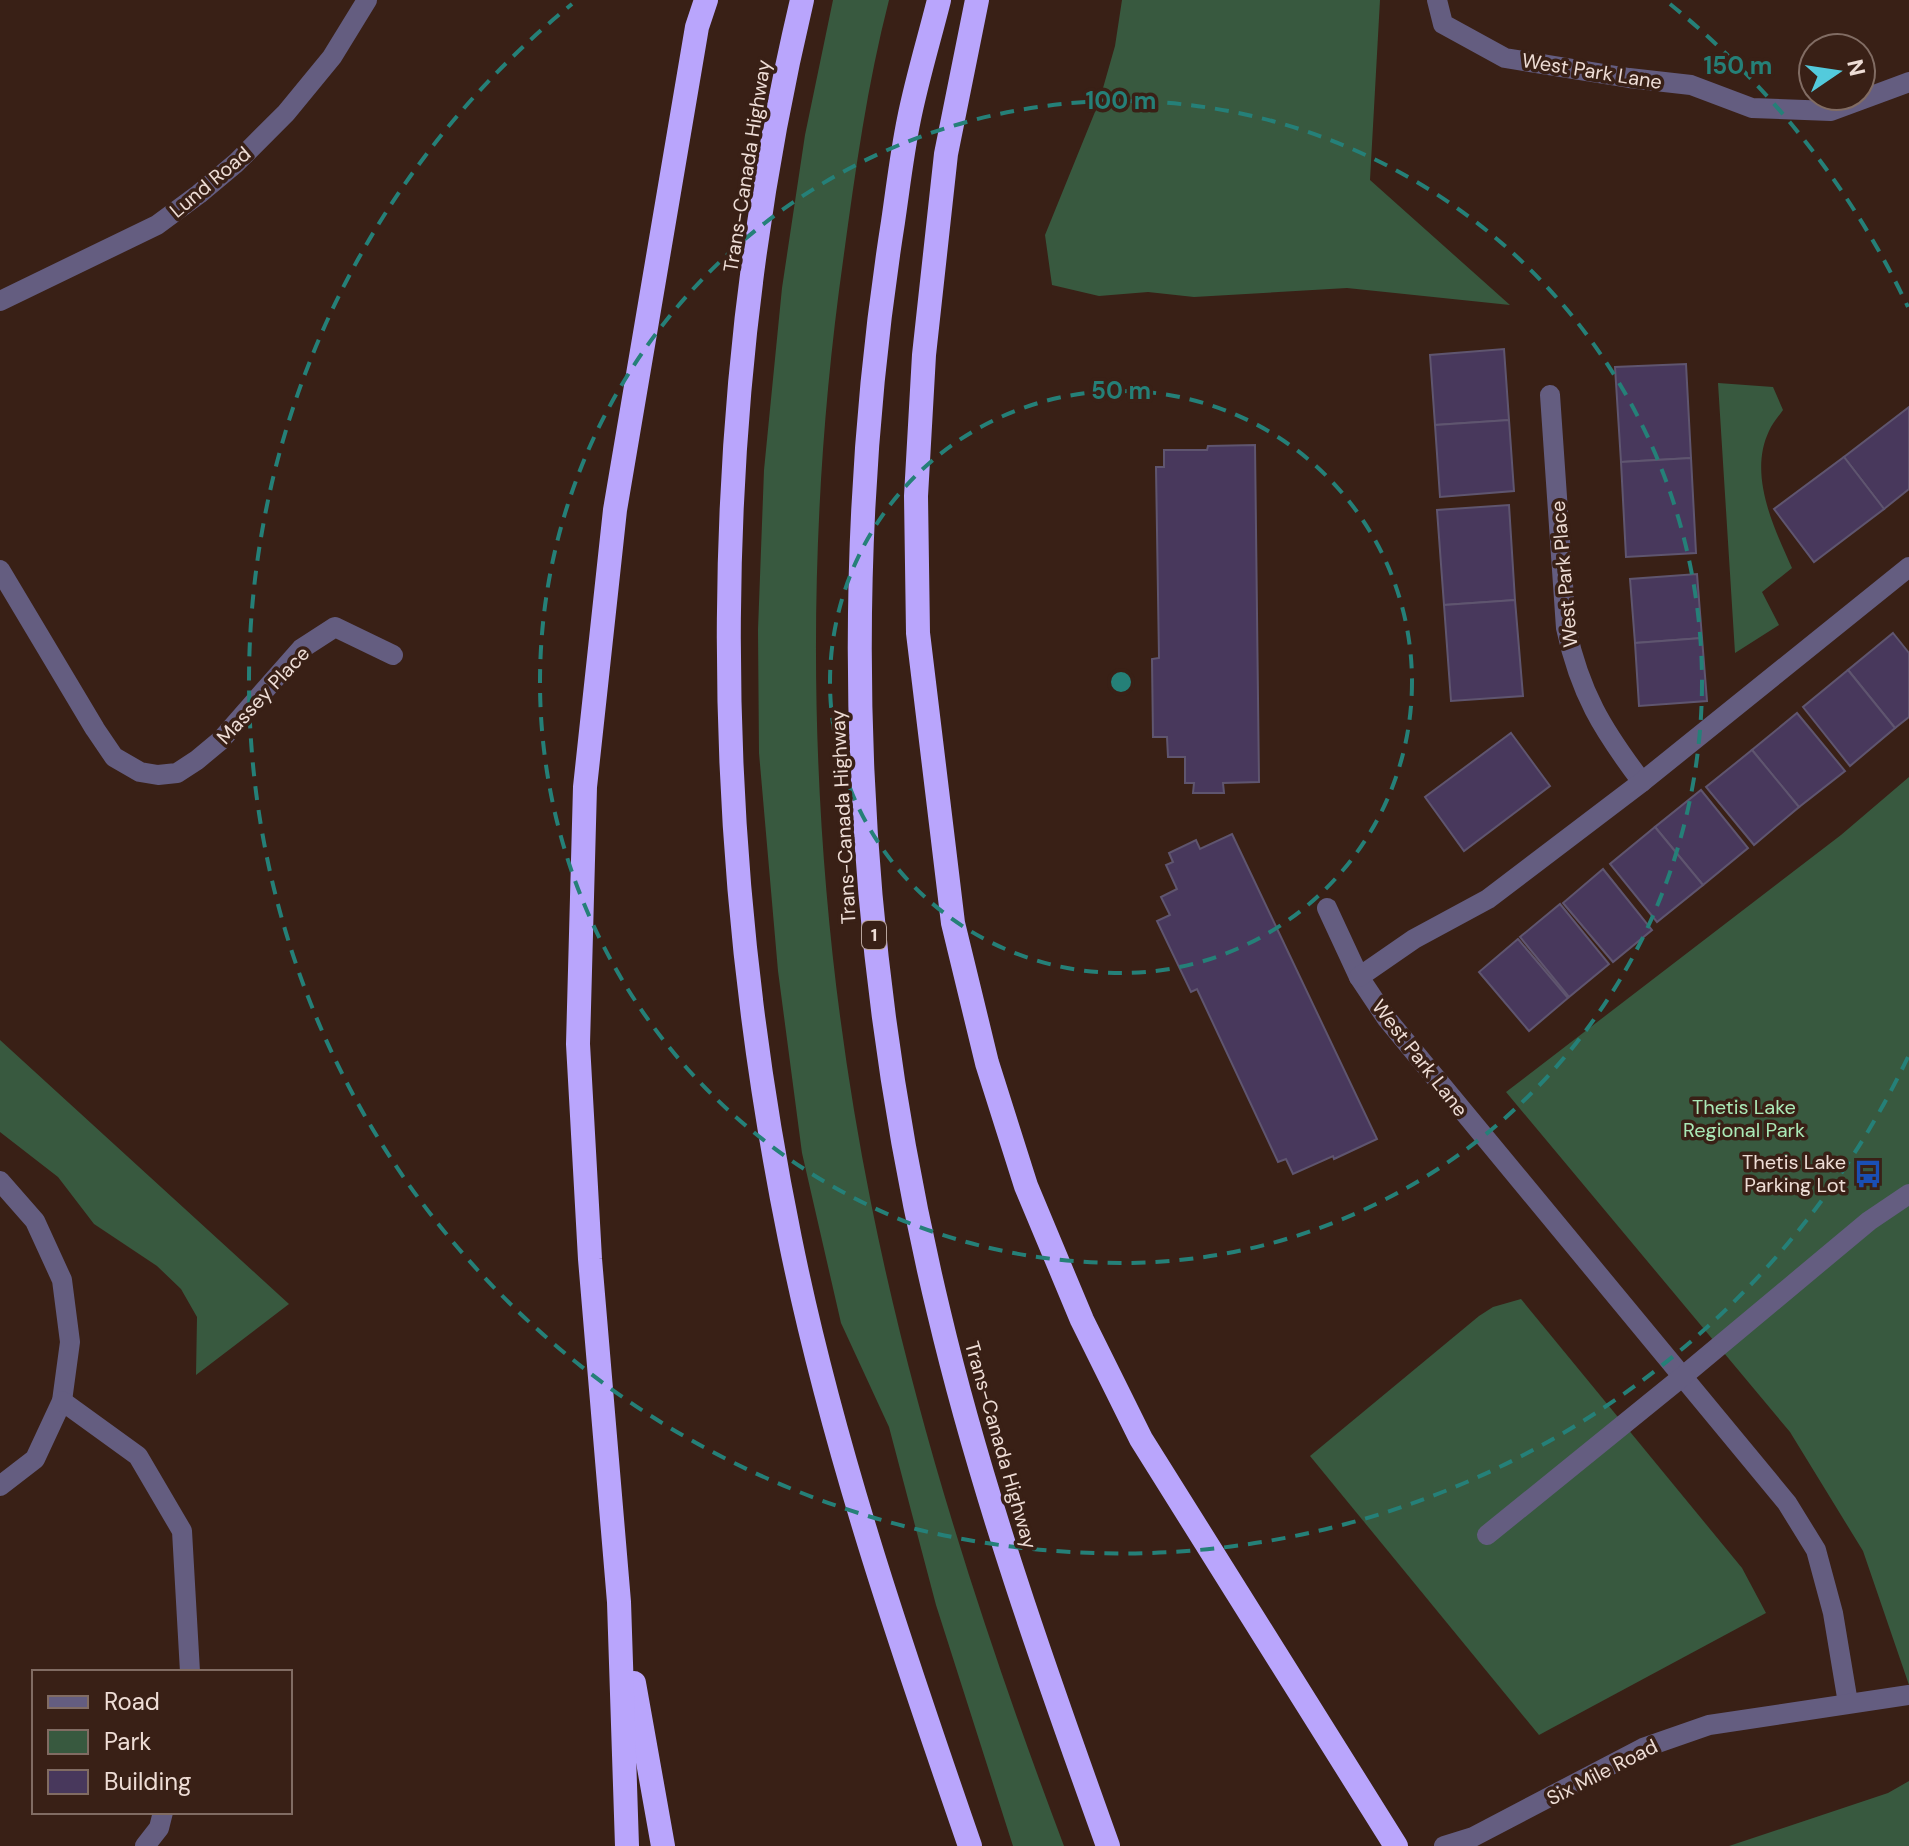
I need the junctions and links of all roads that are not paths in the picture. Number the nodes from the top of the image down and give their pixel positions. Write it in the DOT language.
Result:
graph roads {
  1 [pos="367,0"];
  2 [pos="706,0"];
  3 [pos="802,0"];
  4 [pos="939,0"];
  5 [pos="977,0"];
  6 [pos="1437,0"];
  7 [pos="1909,82"];
  8 [pos="0,301"];
  9 [pos="1550,395"];
  10 [pos="1909,567"];
  11 [pos="0,570"];
  12 [pos="393,655"];
  13 [pos="1642,782"];
  14 [pos="1327,908"];
  15 [pos="1359,977"];
  16 [pos="0,1181"];
  17 [pos="1909,1194"];
  18 [pos="1682,1377"];
  19 [pos="62,1401"];
  20 [pos="0,1486"];
  21 [pos="1487,1535"];
  22 [pos="619,1602"];
  23 [pos="190,1670"];
  24 [pos="1909,1695"];
  25 [pos="1848,1703"];
  26 [pos="162,1814"];
  27 [pos="145,1846"];
  28 [pos="627,1846"];
  29 [pos="663,1846"];
  30 [pos="970,1846"];
  31 [pos="1108,1846"];
  32 [pos="1396,1846"];
  33 [pos="1444,1846"];
  1 -- 8 [label="street, Lund Road"];
  2 -- 22 [label="highway"];
  3 -- 30 [label="highway, Trans-Canada Highway"];
  4 -- 31 [label="highway, Trans-Canada Highway / 1"];
  5 -- 32 [label="highway"];
  6 -- 7 [label="street, West Park Lane"];
  9 -- 13 [label="street, West Park Place"];
  10 -- 13 [label="street, West Park Lane"];
  11 -- 12 [label="street, Massey Place"];
  13 -- 15 [label="street, West Park Lane"];
  14 -- 15 [label="street"];
  15 -- 18 [label="street, West Park Lane"];
  16 -- 19 [label="street"];
  17 -- 18 [label="street"];
  18 -- 21 [label="street"];
  18 -- 25 [label="street, West Park Lane"];
  19 -- 20 [label="street"];
  19 -- 23 [label="street"];
  22 -- 28 [label="highway"];
  22 -- 29 [label="highway"];
  24 -- 25 [label="street, Six Mile Road"];
  25 -- 33 [label="street, Six Mile Road"];
  26 -- 27 [label="street"];
}
